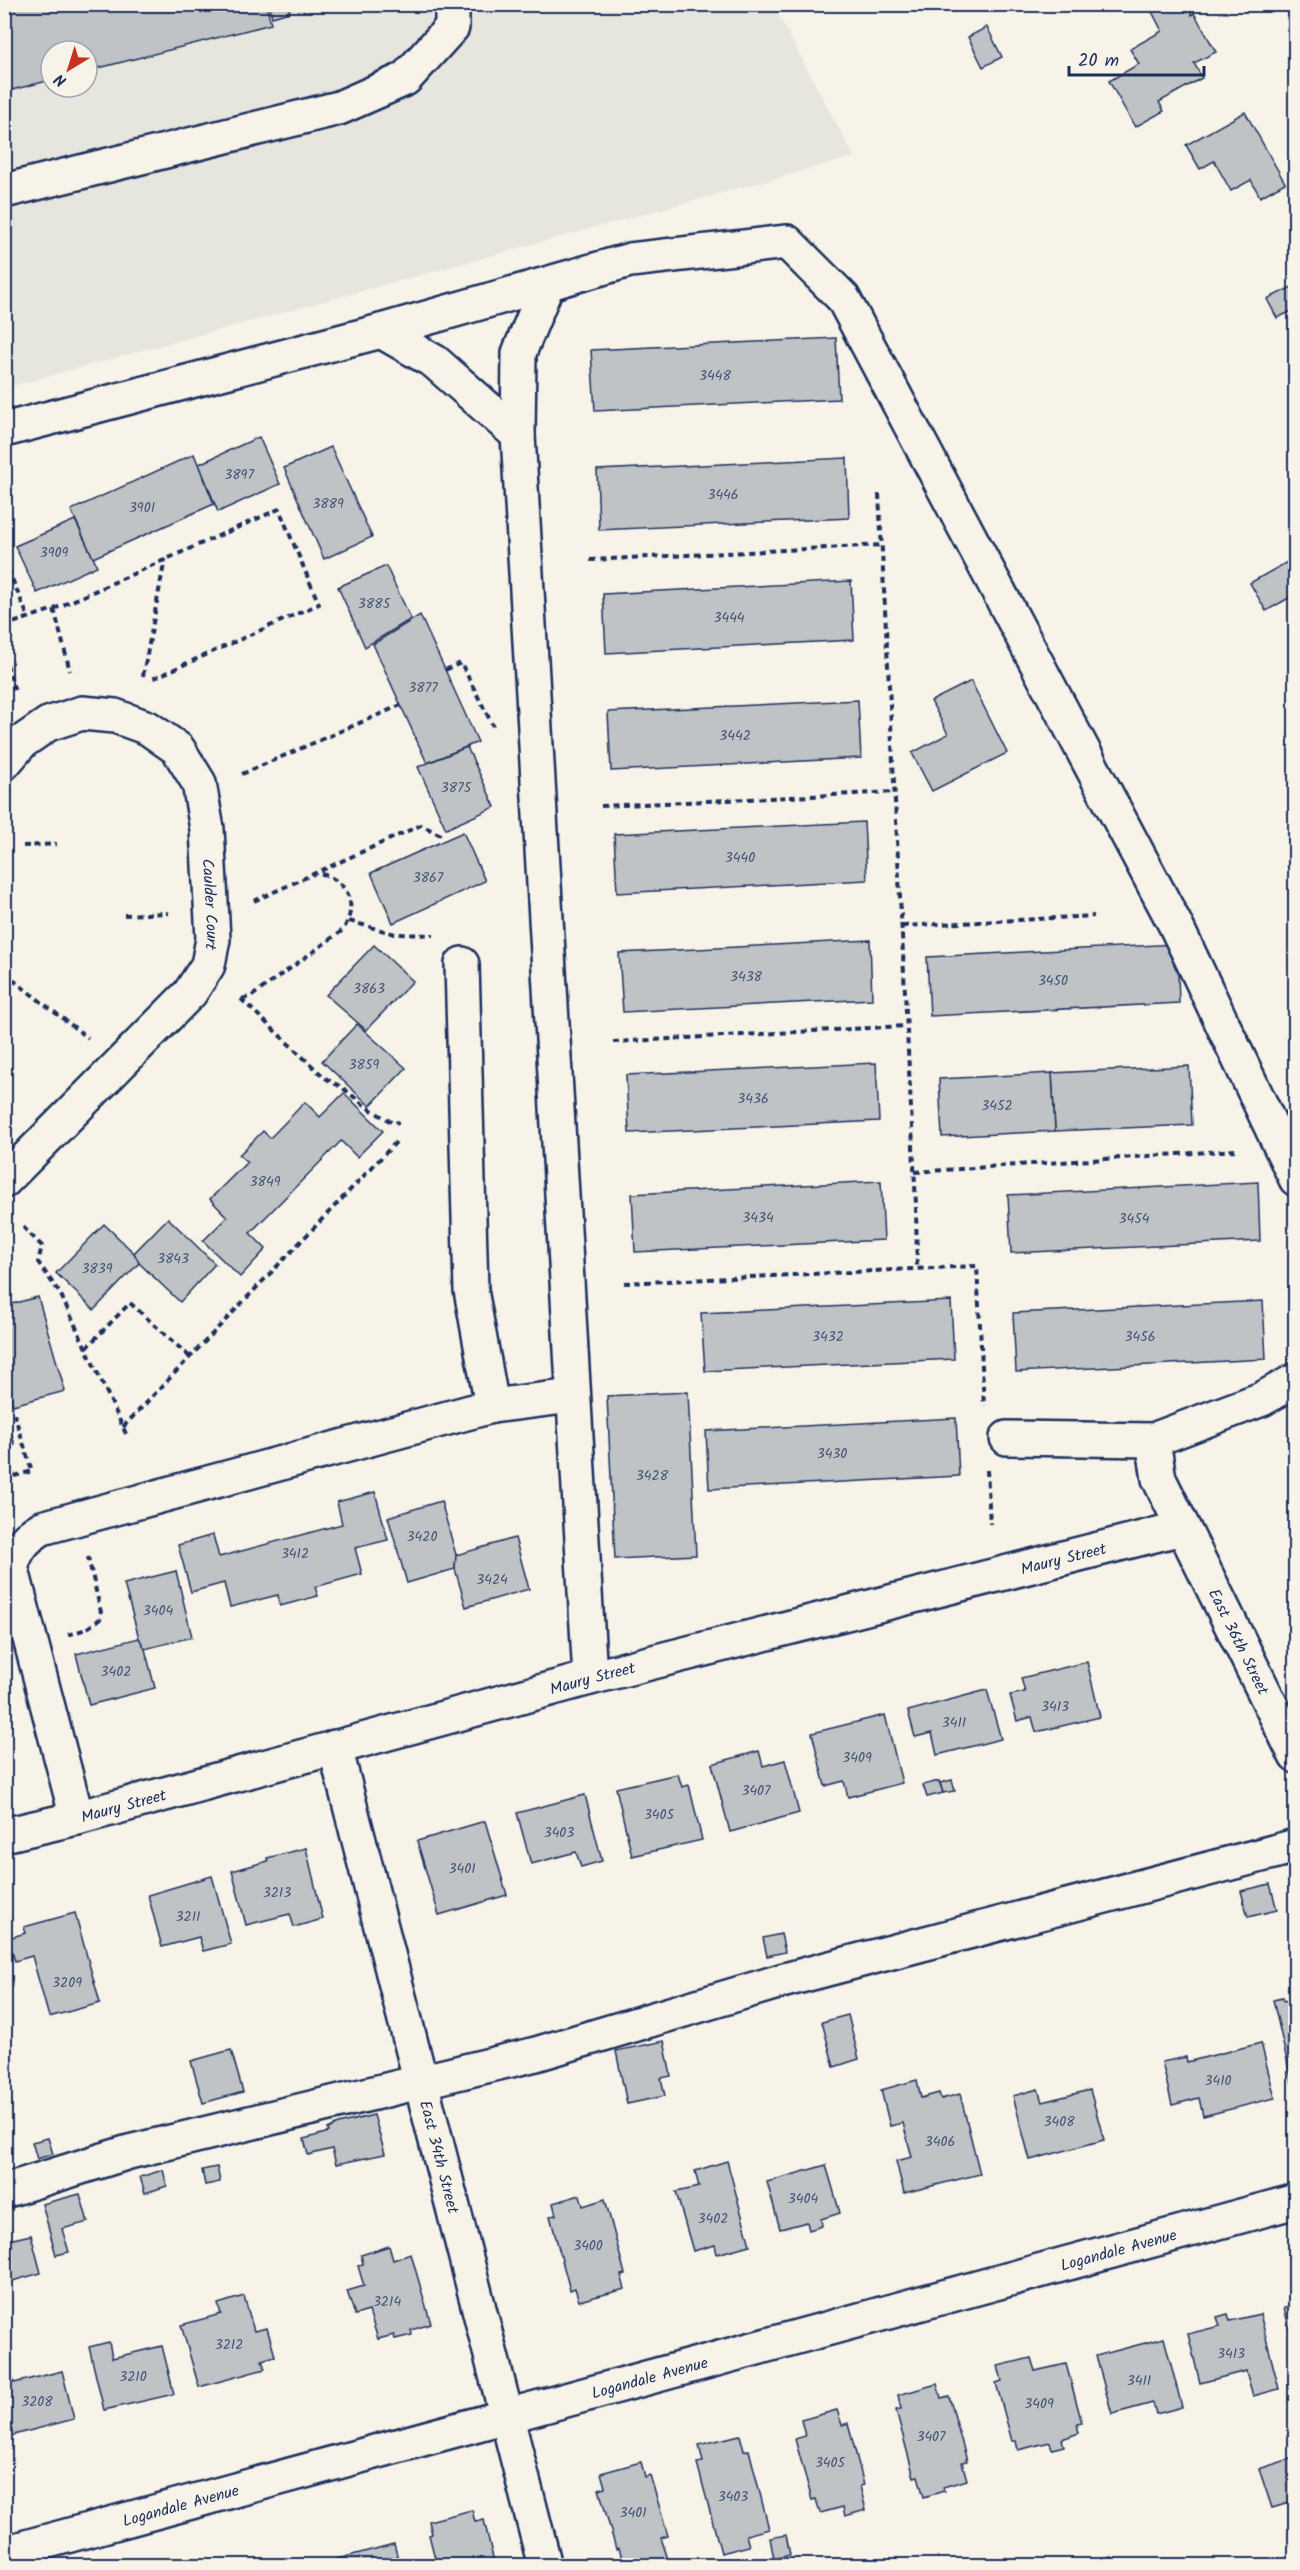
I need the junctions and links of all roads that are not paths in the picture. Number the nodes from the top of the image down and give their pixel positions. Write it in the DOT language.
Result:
graph roads {
  1 [pos="452,4"];
  2 [pos="4,191"];
  3 [pos="547,285"];
  4 [pos="381,331"];
  5 [pos="4,430"];
  6 [pos="518,435"];
  7 [pos="4,763"];
  8 [pos="462,963"];
  9 [pos="1296,1179"];
  10 [pos="4,1182"];
  11 [pos="1296,1380"];
  12 [pos="572,1396"];
  13 [pos="492,1406"];
  14 [pos="1008,1438"];
  15 [pos="1153,1440"];
  16 [pos="1182,1528"];
  17 [pos="590,1678"];
  18 [pos="335,1747"];
  19 [pos="1296,1756"];
  20 [pos="76,1818"];
  21 [pos="4,1835"];
  22 [pos="1296,1846"];
  23 [pos="421,2081"];
  24 [pos="4,2191"];
  25 [pos="1296,2201"];
  26 [pos="507,2417"];
  27 [pos="4,2553"];
  28 [pos="545,2565"];
  1 -- 2 [label="street"];
  3 -- 4 [label="street"];
  3 -- 6 [label="street"];
  3 -- 9 [label="street"];
  4 -- 5 [label="street"];
  4 -- 6 [label="street"];
  6 -- 12 [label="street"];
  7 -- 10 [label="street, Caulder Court"];
  8 -- 13 [label="street"];
  11 -- 15 [label="street"];
  12 -- 13 [label="street"];
  12 -- 17 [label="street"];
  13 -- 20 [label="street"];
  14 -- 15 [label="street"];
  15 -- 16 [label="street, East 36th Street"];
  16 -- 17 [label="street, Maury Street"];
  16 -- 19 [label="street, East 36th Street"];
  17 -- 18 [label="street, Maury Street"];
  18 -- 20 [label="street, Maury Street"];
  18 -- 23 [label="street, East 34th Street"];
  20 -- 21 [label="street, Maury Street"];
  22 -- 23 [label="street"];
  23 -- 24 [label="street"];
  23 -- 26 [label="street, East 34th Street"];
  25 -- 26 [label="street, Logandale Avenue"];
  26 -- 27 [label="street, Logandale Avenue"];
  26 -- 28 [label="street, East 34th Street"];
}
